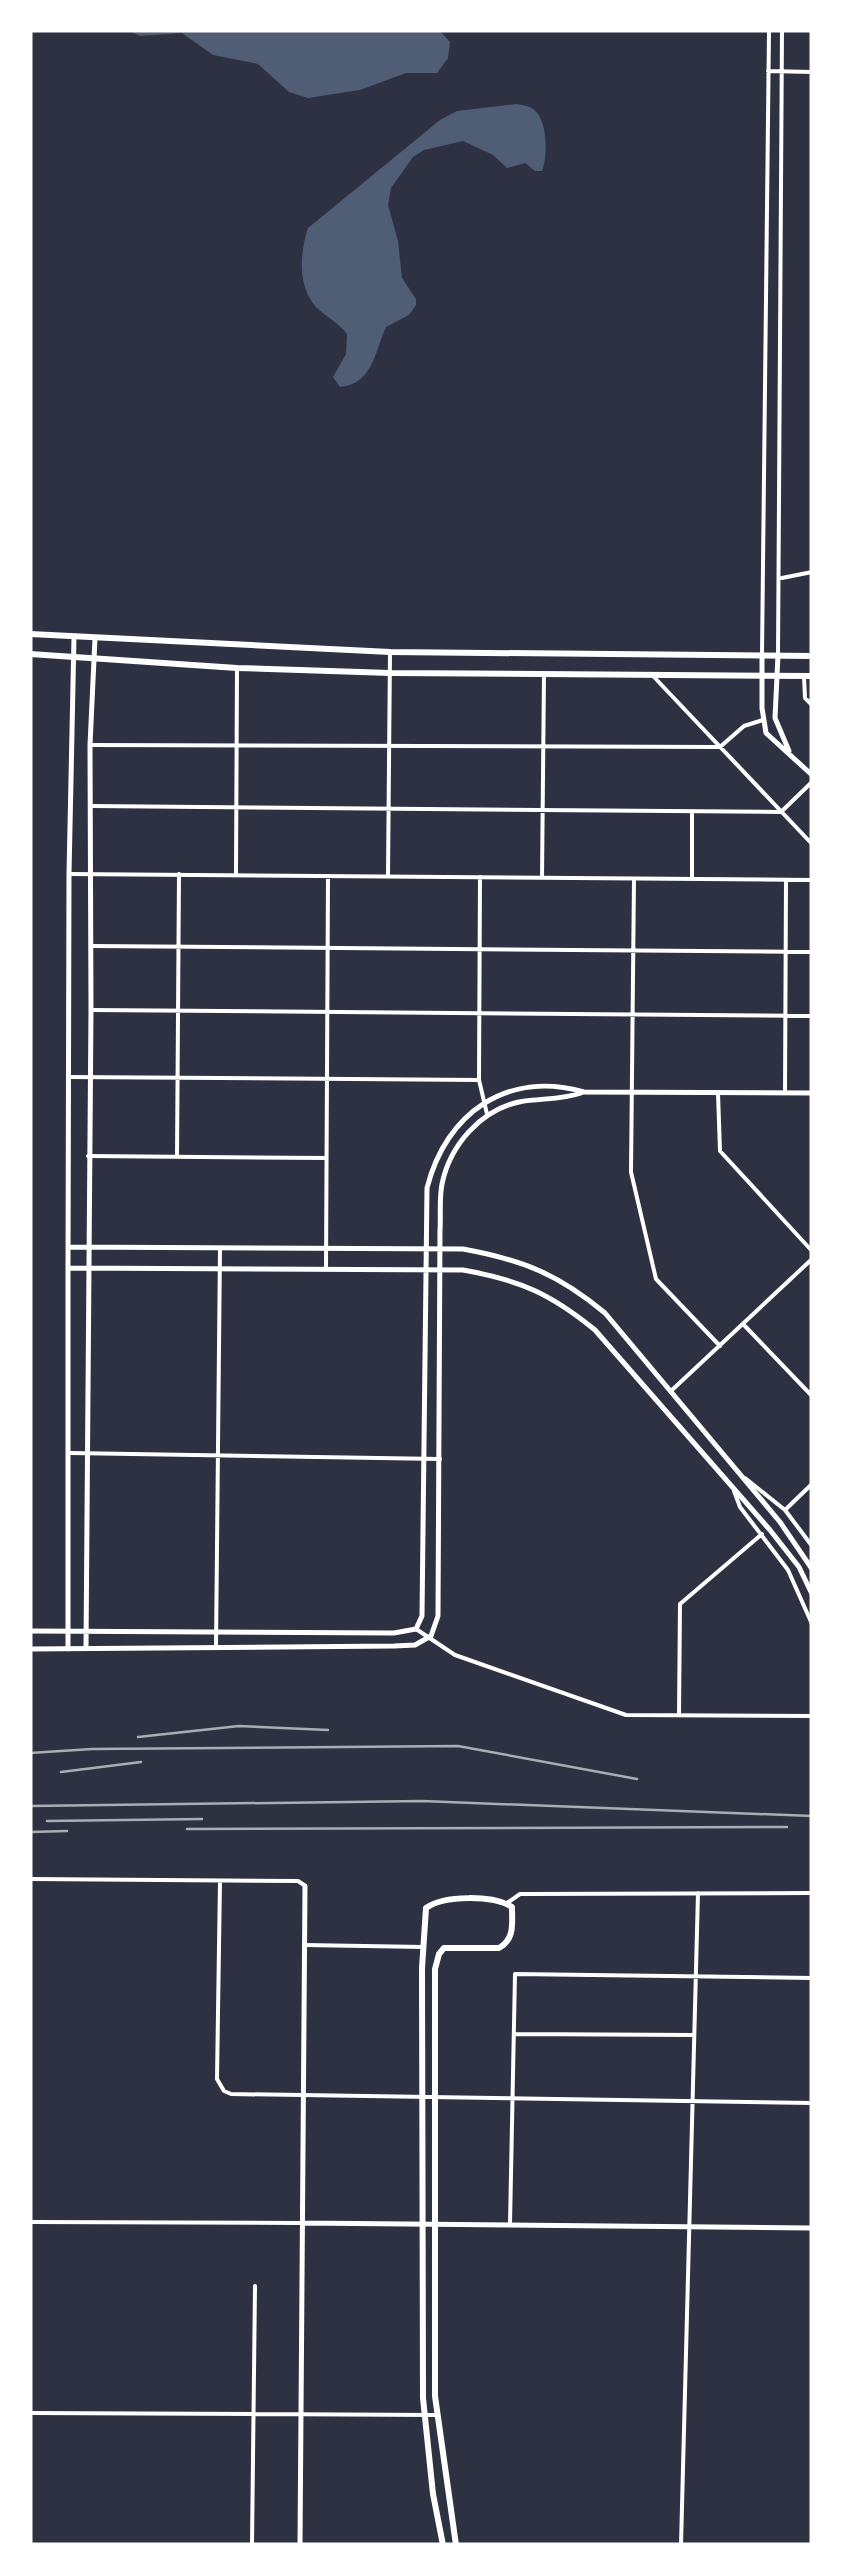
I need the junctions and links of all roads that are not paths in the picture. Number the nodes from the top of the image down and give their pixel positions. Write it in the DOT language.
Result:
graph roads {
  1 [pos="769,30"];
  2 [pos="782,30"];
  3 [pos="768,72"];
  4 [pos="782,72"];
  5 [pos="812,72"];
  6 [pos="812,572"];
  7 [pos="780,578"];
  8 [pos="30,634"];
  9 [pos="74,636"];
  10 [pos="95,638"];
  11 [pos="390,652"];
  12 [pos="30,654"];
  13 [pos="762,655"];
  14 [pos="73,656"];
  15 [pos="778,656"];
  16 [pos="812,656"];
  17 [pos="94,658"];
  18 [pos="237,668"];
  19 [pos="390,673"];
  20 [pos="544,674"];
  21 [pos="762,675"];
  22 [pos="774,675"];
  23 [pos="652,676"];
  24 [pos="808,676"];
  25 [pos="812,705"];
  26 [pos="763,720"];
  27 [pos="90,744"];
  28 [pos="236,746"];
  29 [pos="389,746"];
  30 [pos="543,746"];
  31 [pos="720,747"];
  32 [pos="790,751"];
  33 [pos="812,778"];
  34 [pos="91,806"];
  35 [pos="236,807"];
  36 [pos="389,808"];
  37 [pos="543,810"];
  38 [pos="692,811"];
  39 [pos="781,812"];
  40 [pos="812,844"];
  41 [pos="69,874"];
  42 [pos="90,874"];
  43 [pos="179,874"];
  44 [pos="236,875"];
  45 [pos="328,876"];
  46 [pos="388,876"];
  47 [pos="480,877"];
  48 [pos="542,878"];
  49 [pos="634,878"];
  50 [pos="692,879"];
  51 [pos="786,880"];
  52 [pos="812,880"];
  53 [pos="92,946"];
  54 [pos="178,946"];
  55 [pos="328,948"];
  56 [pos="480,949"];
  57 [pos="634,950"];
  58 [pos="786,952"];
  59 [pos="812,952"];
  60 [pos="91,1010"];
  61 [pos="178,1011"];
  62 [pos="327,1012"];
  63 [pos="480,1014"];
  64 [pos="633,1015"];
  65 [pos="785,1016"];
  66 [pos="812,1016"];
  67 [pos="68,1077"];
  68 [pos="91,1077"];
  69 [pos="178,1078"];
  70 [pos="327,1079"];
  71 [pos="479,1080"];
  72 [pos="584,1092"];
  73 [pos="632,1092"];
  74 [pos="718,1093"];
  75 [pos="785,1093"];
  76 [pos="812,1093"];
  77 [pos="483,1102"];
  78 [pos="487,1114"];
  79 [pos="88,1156"];
  80 [pos="177,1157"];
  81 [pos="326,1158"];
  82 [pos="68,1247"];
  83 [pos="88,1248"];
  84 [pos="220,1248"];
  85 [pos="326,1249"];
  86 [pos="426,1249"];
  87 [pos="441,1249"];
  88 [pos="812,1251"];
  89 [pos="812,1259"];
  90 [pos="68,1268"];
  91 [pos="88,1269"];
  92 [pos="220,1269"];
  93 [pos="426,1269"];
  94 [pos="441,1269"];
  95 [pos="326,1270"];
  96 [pos="743,1324"];
  97 [pos="720,1346"];
  98 [pos="671,1392"];
  99 [pos="812,1396"];
  100 [pos="70,1454"];
  101 [pos="87,1454"];
  102 [pos="218,1456"];
  103 [pos="424,1459"];
  104 [pos="440,1459"];
  105 [pos="741,1476"];
  106 [pos="812,1484"];
  107 [pos="731,1485"];
  108 [pos="786,1510"];
  109 [pos="762,1534"];
  110 [pos="812,1546"];
  111 [pos="812,1569"];
  112 [pos="812,1594"];
  113 [pos="812,1624"];
  114 [pos="67,1630"];
  115 [pos="416,1630"];
  116 [pos="30,1631"];
  117 [pos="86,1631"];
  118 [pos="216,1633"];
  119 [pos="429,1638"];
  120 [pos="216,1647"];
  121 [pos="86,1648"];
  122 [pos="30,1649"];
  123 [pos="68,1649"];
  124 [pos="678,1715"];
  125 [pos="812,1716"];
  126 [pos="30,1879"];
  127 [pos="220,1882"];
  128 [pos="305,1886"];
  129 [pos="698,1893"];
  130 [pos="812,1893"];
  131 [pos="507,1903"];
  132 [pos="304,1945"];
  133 [pos="424,1947"];
  134 [pos="696,1977"];
  135 [pos="812,1978"];
  136 [pos="514,2034"];
  137 [pos="694,2035"];
  138 [pos="301,2095"];
  139 [pos="423,2097"];
  140 [pos="434,2097"];
  141 [pos="513,2098"];
  142 [pos="692,2101"];
  143 [pos="812,2103"];
  144 [pos="30,2222"];
  145 [pos="302,2223"];
  146 [pos="423,2223"];
  147 [pos="434,2223"];
  148 [pos="510,2224"];
  149 [pos="689,2226"];
  150 [pos="812,2228"];
  151 [pos="256,2286"];
  152 [pos="30,2412"];
  153 [pos="254,2415"];
  154 [pos="436,2415"];
  155 [pos="301,2416"];
  156 [pos="424,2416"];
  157 [pos="252,2545"];
  158 [pos="300,2545"];
  159 [pos="443,2545"];
  160 [pos="456,2545"];
  161 [pos="682,2545"];
  1 -- 3 [label="street"];
  2 -- 4 [label="street"];
  3 -- 4 [label="street"];
  3 -- 13 [label="street"];
  4 -- 5 [label="street"];
  4 -- 7 [label="street"];
  6 -- 7 [label="street"];
  7 -- 15 [label="street"];
  8 -- 9 [label="main road"];
  9 -- 10 [label="main road"];
  9 -- 14 [label="street"];
  10 -- 11 [label="main road"];
  10 -- 17 [label="street"];
  11 -- 13 [label="main road"];
  11 -- 19 [label="street"];
  12 -- 14 [label="main road"];
  13 -- 15 [label="main road"];
  13 -- 21 [label="street"];
  14 -- 17 [label="main road"];
  14 -- 41 [label="street"];
  15 -- 16 [label="main road"];
  15 -- 22 [label="street"];
  17 -- 18 [label="main road"];
  17 -- 27 [label="street"];
  18 -- 19 [label="main road"];
  18 -- 28 [label="street"];
  19 -- 20 [label="main road"];
  19 -- 29 [label="street"];
  20 -- 23 [label="main road"];
  20 -- 30 [label="street"];
  21 -- 22 [label="main road"];
  21 -- 23 [label="main road"];
  21 -- 26 [label="street"];
  22 -- 24 [label="main road"];
  22 -- 32 [label="street"];
  23 -- 31 [label="street"];
  24 -- 25 [label="street"];
  26 -- 31 [label="street"];
  26 -- 32 [label="street"];
  27 -- 28 [label="street"];
  27 -- 34 [label="street"];
  28 -- 29 [label="street"];
  28 -- 35 [label="street"];
  29 -- 30 [label="street"];
  29 -- 36 [label="street"];
  30 -- 31 [label="street"];
  30 -- 37 [label="street"];
  31 -- 39 [label="street"];
  32 -- 33 [label="street"];
  33 -- 39 [label="street"];
  34 -- 35 [label="street"];
  34 -- 42 [label="street"];
  35 -- 36 [label="street"];
  35 -- 44 [label="street"];
  36 -- 37 [label="street"];
  36 -- 46 [label="street"];
  37 -- 38 [label="street"];
  37 -- 48 [label="street"];
  38 -- 39 [label="street"];
  38 -- 50 [label="street"];
  39 -- 40 [label="street"];
  41 -- 42 [label="street"];
  41 -- 67 [label="street"];
  42 -- 43 [label="street"];
  42 -- 53 [label="street"];
  43 -- 44 [label="street"];
  43 -- 54 [label="street"];
  44 -- 45 [label="street"];
  45 -- 46 [label="street"];
  45 -- 55 [label="street"];
  46 -- 47 [label="street"];
  47 -- 48 [label="street"];
  47 -- 56 [label="street"];
  48 -- 49 [label="street"];
  49 -- 50 [label="street"];
  49 -- 57 [label="street"];
  50 -- 51 [label="street"];
  51 -- 52 [label="street"];
  51 -- 58 [label="street"];
  53 -- 54 [label="street"];
  53 -- 60 [label="street"];
  54 -- 55 [label="street"];
  54 -- 61 [label="street"];
  55 -- 56 [label="street"];
  55 -- 62 [label="street"];
  56 -- 57 [label="street"];
  56 -- 63 [label="street"];
  57 -- 58 [label="street"];
  57 -- 64 [label="street"];
  58 -- 59 [label="street"];
  58 -- 65 [label="street"];
  60 -- 61 [label="street"];
  60 -- 68 [label="street"];
  61 -- 62 [label="street"];
  61 -- 69 [label="street"];
  62 -- 63 [label="street"];
  62 -- 70 [label="street"];
  63 -- 64 [label="street"];
  63 -- 71 [label="street"];
  64 -- 65 [label="street"];
  64 -- 73 [label="street"];
  65 -- 66 [label="street"];
  65 -- 75 [label="street"];
  67 -- 68 [label="street"];
  67 -- 82 [label="street"];
  68 -- 69 [label="street"];
  68 -- 79 [label="street"];
  69 -- 70 [label="street"];
  69 -- 80 [label="street"];
  70 -- 71 [label="street"];
  70 -- 81 [label="street"];
  71 -- 77 [label="street"];
  72 -- 73 [label="street"];
  72 -- 77 [label="street"];
  72 -- 78 [label="street"];
  73 -- 74 [label="street"];
  73 -- 97 [label="street"];
  74 -- 75 [label="street"];
  74 -- 88 [label="street"];
  75 -- 76 [label="street"];
  77 -- 78 [label="street"];
  77 -- 86 [label="street"];
  78 -- 87 [label="street"];
  79 -- 80 [label="street"];
  79 -- 83 [label="street"];
  80 -- 81 [label="street"];
  81 -- 85 [label="street"];
  82 -- 83 [label="street"];
  82 -- 90 [label="street"];
  83 -- 84 [label="street"];
  83 -- 91 [label="street"];
  84 -- 85 [label="street"];
  84 -- 92 [label="street"];
  85 -- 86 [label="street"];
  85 -- 95 [label="street"];
  86 -- 87 [label="street"];
  86 -- 93 [label="street"];
  87 -- 94 [label="street"];
  87 -- 98 [label="street"];
  89 -- 96 [label="street"];
  90 -- 91 [label="street"];
  90 -- 100 [label="street"];
  91 -- 92 [label="street"];
  91 -- 101 [label="street"];
  92 -- 95 [label="street"];
  92 -- 102 [label="street"];
  93 -- 94 [label="street"];
  93 -- 95 [label="street"];
  93 -- 103 [label="street"];
  94 -- 104 [label="street"];
  94 -- 107 [label="street"];
  96 -- 97 [label="street"];
  96 -- 99 [label="street"];
  97 -- 98 [label="street"];
  98 -- 105 [label="street"];
  100 -- 101 [label="street"];
  100 -- 114 [label="street"];
  101 -- 102 [label="street"];
  101 -- 117 [label="street"];
  102 -- 103 [label="street"];
  102 -- 118 [label="street"];
  103 -- 104 [label="street"];
  103 -- 115 [label="street"];
  104 -- 119 [label="street"];
  105 -- 108 [label="street"];
  105 -- 111 [label="street"];
  106 -- 108 [label="street"];
  107 -- 109 [label="street"];
  107 -- 112 [label="street"];
  108 -- 110 [label="street"];
  109 -- 113 [label="street"];
  109 -- 124 [label="street"];
  114 -- 116 [label="street"];
  114 -- 117 [label="street"];
  114 -- 123 [label="street"];
  115 -- 118 [label="street"];
  115 -- 119 [label="street"];
  117 -- 118 [label="street"];
  117 -- 121 [label="street"];
  118 -- 120 [label="street"];
  119 -- 120 [label="street"];
  119 -- 124 [label="street"];
  120 -- 121 [label="street"];
  121 -- 123 [label="street"];
  122 -- 123 [label="street"];
  124 -- 125 [label="street"];
  126 -- 127 [label="street"];
  127 -- 128 [label="street"];
  127 -- 138 [label="street"];
  128 -- 132 [label="street"];
  129 -- 130 [label="street"];
  129 -- 131 [label="street"];
  129 -- 134 [label="street"];
  131 -- 133 [label="main road"];
  131 -- 140 [label="main road"];
  132 -- 133 [label="street"];
  132 -- 138 [label="street"];
  133 -- 139 [label="main road"];
  134 -- 135 [label="street"];
  134 -- 136 [label="street"];
  134 -- 137 [label="street"];
  136 -- 137 [label="street"];
  136 -- 141 [label="street"];
  137 -- 142 [label="street"];
  138 -- 139 [label="street"];
  138 -- 145 [label="street"];
  139 -- 140 [label="street"];
  139 -- 146 [label="main road"];
  140 -- 141 [label="street"];
  140 -- 147 [label="main road"];
  141 -- 142 [label="street"];
  141 -- 148 [label="street"];
  142 -- 143 [label="street"];
  142 -- 149 [label="street"];
  144 -- 145 [label="street"];
  145 -- 146 [label="street"];
  145 -- 155 [label="street"];
  146 -- 147 [label="street"];
  146 -- 156 [label="main road"];
  147 -- 148 [label="street"];
  147 -- 154 [label="main road"];
  148 -- 149 [label="street"];
  149 -- 150 [label="street"];
  149 -- 161 [label="street"];
  151 -- 153 [label="street"];
  152 -- 153 [label="street"];
  153 -- 155 [label="street"];
  153 -- 157 [label="street"];
  154 -- 156 [label="street"];
  154 -- 160 [label="main road"];
  155 -- 156 [label="street"];
  155 -- 158 [label="street"];
  156 -- 159 [label="main road"];
}
